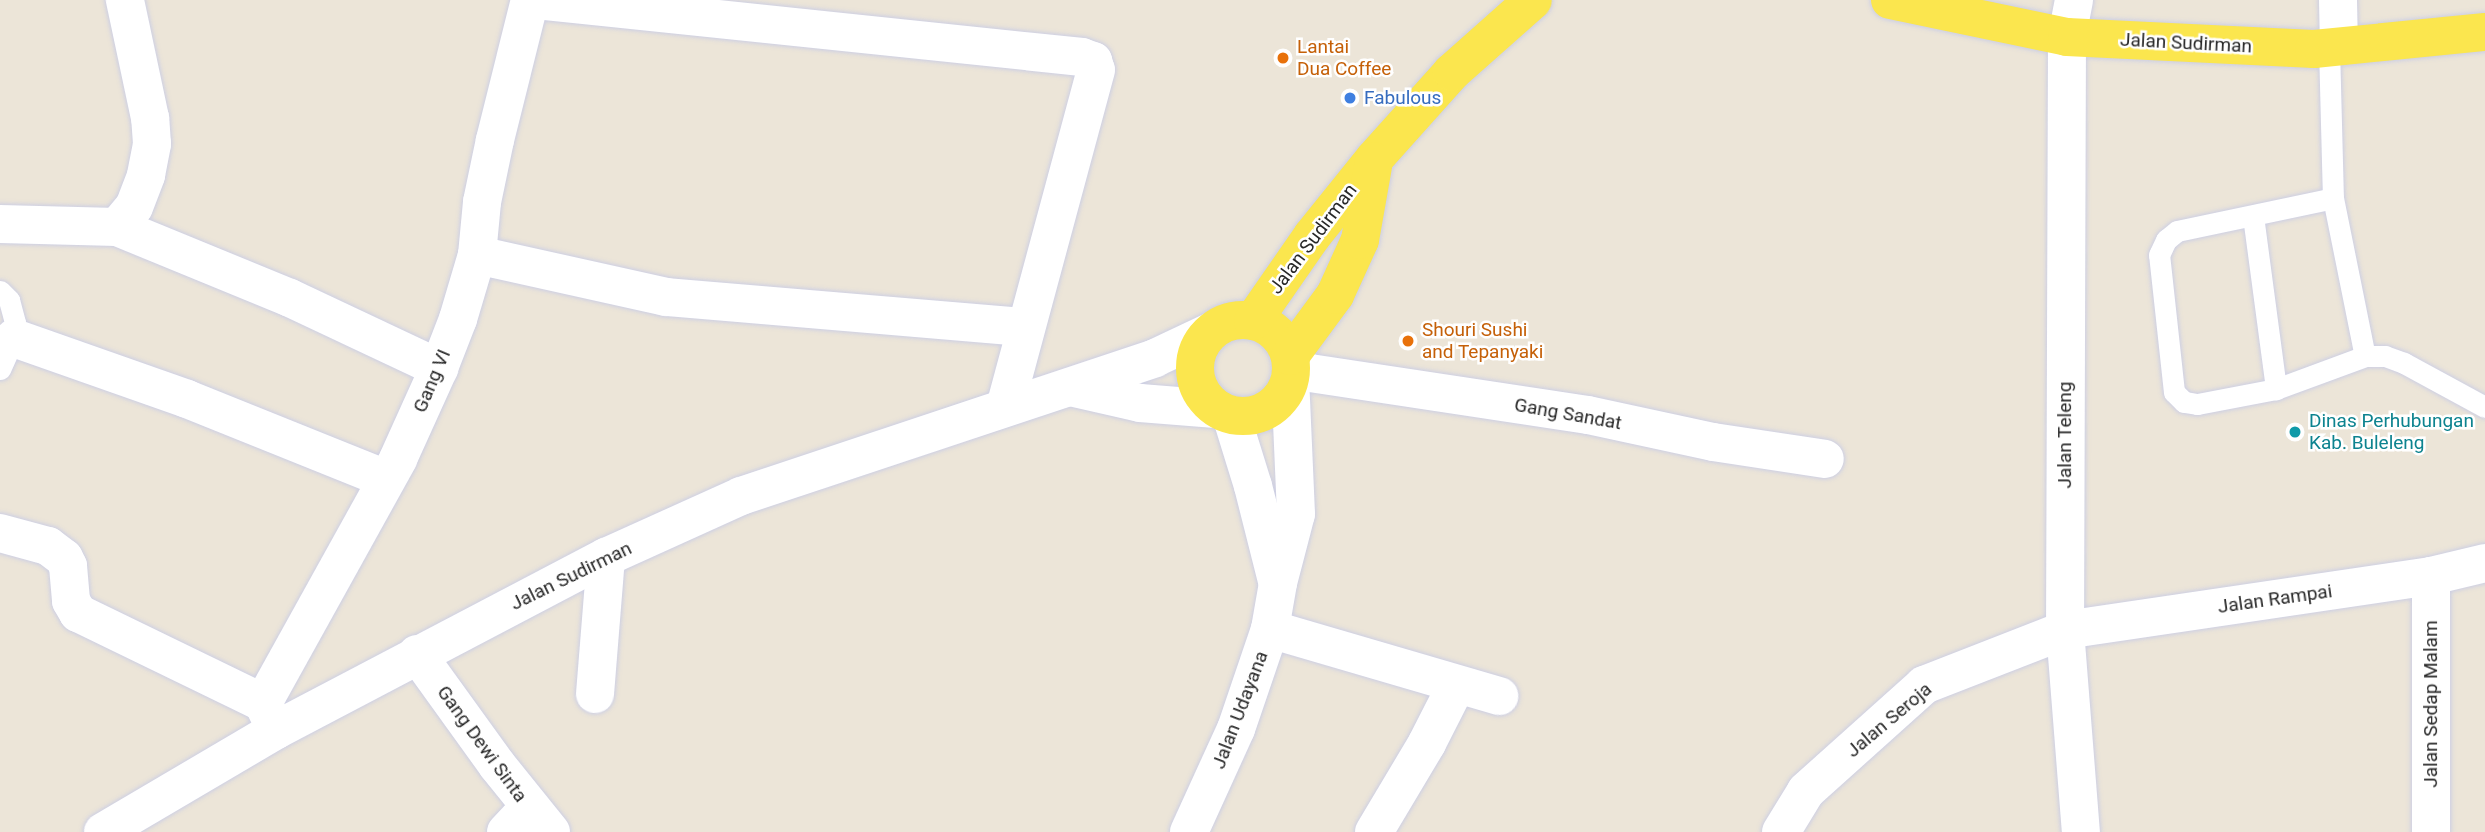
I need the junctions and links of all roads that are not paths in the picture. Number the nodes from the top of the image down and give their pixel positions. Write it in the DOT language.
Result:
graph roads {
  1 [pos="125,0"];
  2 [pos="530,0"];
  3 [pos="536,0"];
  4 [pos="1533,0"];
  5 [pos="2074,0"];
  6 [pos="2338,0"];
  7 [pos="1913,2"];
  8 [pos="2485,32"];
  9 [pos="2067,37"];
  10 [pos="2334,47"];
  11 [pos="1374,159"];
  12 [pos="2333,198"];
  13 [pos="2253,216"];
  14 [pos="0,224"];
  15 [pos="117,227"];
  16 [pos="477,255"];
  17 [pos="0,291"];
  18 [pos="1253,321"];
  19 [pos="1026,327"];
  20 [pos="1210,332"];
  21 [pos="7,354"];
  22 [pos="2365,356"];
  23 [pos="439,368"];
  24 [pos="1295,369"];
  25 [pos="1068,387"];
  26 [pos="2276,389"];
  27 [pos="1006,407"];
  28 [pos="2485,407"];
  29 [pos="1224,412"];
  30 [pos="1825,459"];
  31 [pos="386,479"];
  32 [pos="0,533"];
  33 [pos="606,557"];
  34 [pos="2485,563"];
  35 [pos="2431,576"];
  36 [pos="1278,583"];
  37 [pos="1270,629"];
  38 [pos="2065,630"];
  39 [pos="417,654"];
  40 [pos="1456,686"];
  41 [pos="595,694"];
  42 [pos="1499,696"];
  43 [pos="269,717"];
  44 [pos="529,824"];
  45 [pos="103,832"];
  46 [pos="1189,832"];
  47 [pos="1374,832"];
  48 [pos="1781,832"];
  49 [pos="2081,832"];
  50 [pos="2431,832"];
  1 -- 15 [label="street"];
  2 -- 16 [label="street, Gang VI"];
  3 -- 19 [label="street"];
  4 -- 11 [label="main road, Jalan Sudirman"];
  5 -- 9 [label="street, Jalan Teleng"];
  6 -- 10 [label="street"];
  7 -- 9 [label="main road, Jalan Sudirman"];
  8 -- 10 [label="main road, Jalan Sudirman"];
  9 -- 10 [label="main road, Jalan Sudirman"];
  9 -- 38 [label="street, Jalan Teleng"];
  10 -- 12 [label="lane"];
  11 -- 18 [label="main road, Jalan Sudirman"];
  11 -- 24 [label="main road, Jalan Sudirman"];
  12 -- 13 [label="lane"];
  12 -- 22 [label="lane"];
  13 -- 26 [label="lane"];
  13 -- 26 [label="lane"];
  14 -- 15 [label="street"];
  15 -- 23 [label="street"];
  16 -- 19 [label="street"];
  16 -- 23 [label="street, Gang VI"];
  17 -- 21 [label="lane"];
  18 -- 20 [label="main road"];
  18 -- 24 [label="main road"];
  19 -- 27 [label="street"];
  20 -- 25 [label="street, Jalan Sudirman"];
  20 -- 29 [label="main road"];
  21 -- 31 [label="street"];
  22 -- 26 [label="lane"];
  22 -- 28 [label="lane"];
  23 -- 31 [label="street, Gang VI"];
  24 -- 29 [label="main road"];
  24 -- 30 [label="street, Gang Sandat"];
  24 -- 36 [label="street, Jalan Udayana"];
  25 -- 27 [label="street, Jalan Sudirman"];
  25 -- 29 [label="street"];
  27 -- 33 [label="street, Jalan Sudirman"];
  29 -- 36 [label="street, Jalan Udayana"];
  31 -- 43 [label="street, Gang VI"];
  32 -- 43 [label="street"];
  33 -- 39 [label="street, Jalan Sudirman"];
  33 -- 41 [label="street"];
  34 -- 35 [label="street, Jalan Rampai"];
  35 -- 38 [label="street, Jalan Rampai"];
  35 -- 50 [label="street, Jalan Sedap Malam"];
  36 -- 37 [label="street, Jalan Udayana"];
  37 -- 40 [label="street"];
  37 -- 46 [label="street, Jalan Udayana"];
  38 -- 48 [label="street, Jalan Seroja"];
  38 -- 49 [label="street, Jalan Teleng"];
  39 -- 43 [label="street, Jalan Sudirman"];
  39 -- 44 [label="street, Gang Dewi Sinta"];
  40 -- 42 [label="street"];
  40 -- 47 [label="street"];
  43 -- 45 [label="street, Jalan Sudirman"];
}
